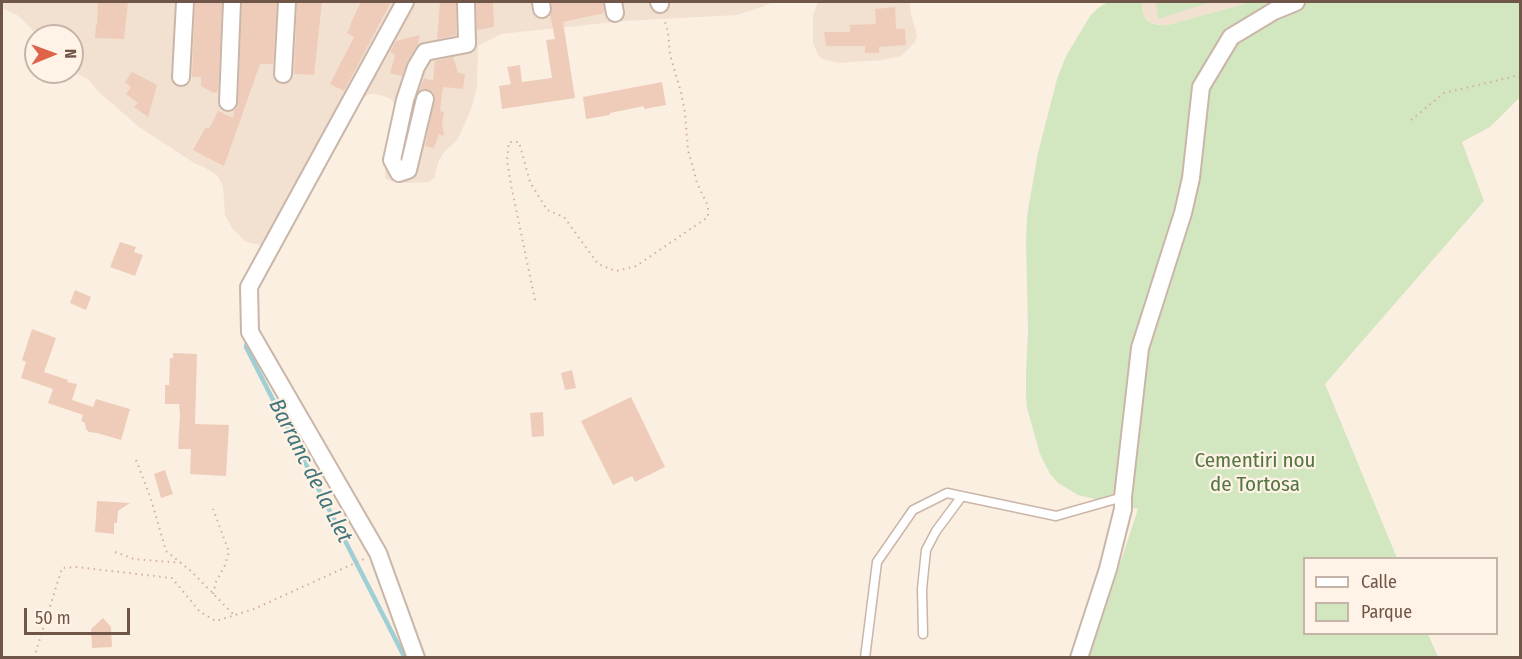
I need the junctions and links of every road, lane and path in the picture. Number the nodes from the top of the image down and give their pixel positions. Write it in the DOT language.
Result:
graph roads {
  1 [pos="184,2"];
  2 [pos="232,2"];
  3 [pos="287,2"];
  4 [pos="405,2"];
  5 [pos="466,2"];
  6 [pos="1296,2"];
  7 [pos="659,3"];
  8 [pos="284,74"];
  9 [pos="1521,75"];
  10 [pos="181,77"];
  11 [pos="425,99"];
  12 [pos="228,102"];
  13 [pos="1411,120"];
  14 [pos="536,300"];
  15 [pos="136,459"];
  16 [pos="962,496"];
  17 [pos="1123,497"];
  18 [pos="213,509"];
  19 [pos="115,552"];
  20 [pos="378,553"];
  21 [pos="182,563"];
  22 [pos="213,595"];
  23 [pos="234,615"];
  24 [pos="923,634"];
  25 [pos="34,657"];
  26 [pos="416,657"];
  27 [pos="865,657"];
  28 [pos="1079,657"];
  1 -- 10 [label="street"];
  2 -- 12 [label="street"];
  3 -- 8 [label="street"];
  4 -- 20 [label="street"];
  5 -- 11 [label="street"];
  6 -- 17 [label="street"];
  7 -- 14 [label="path"];
  9 -- 13 [label="path"];
  15 -- 21 [label="path"];
  16 -- 17 [label="lane"];
  16 -- 24 [label="lane"];
  16 -- 27 [label="lane"];
  17 -- 28 [label="street"];
  18 -- 22 [label="path"];
  19 -- 21 [label="path"];
  20 -- 23 [label="path"];
  20 -- 26 [label="street"];
  21 -- 22 [label="path"];
  22 -- 23 [label="path"];
  23 -- 25 [label="path"];
}
